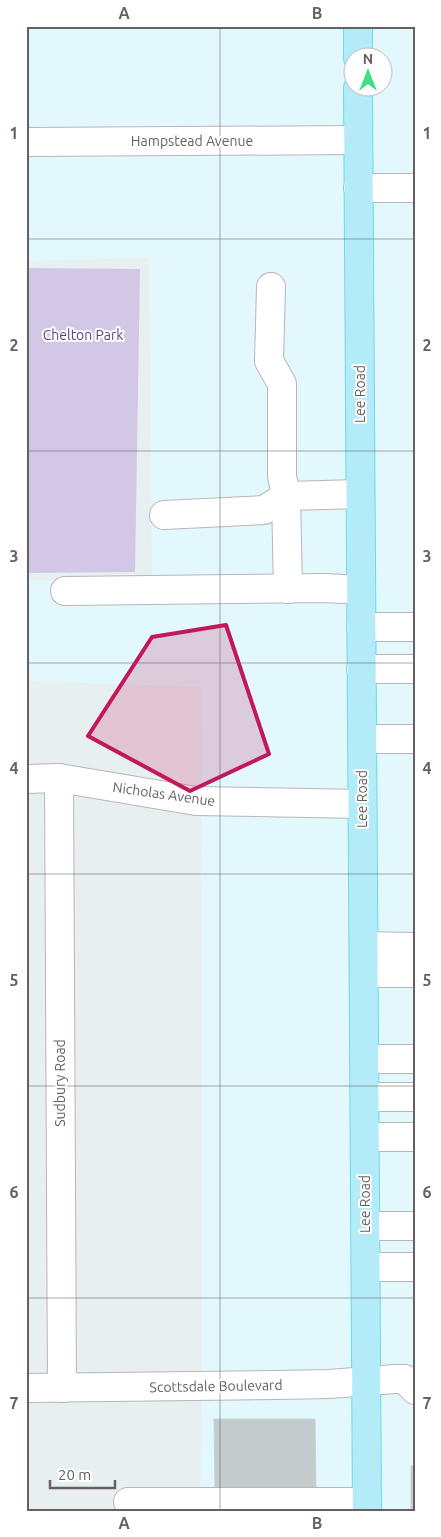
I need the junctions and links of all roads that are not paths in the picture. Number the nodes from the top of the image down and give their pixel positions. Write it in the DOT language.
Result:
graph roads {
  1 [pos="358,26"];
  2 [pos="358,48"];
  3 [pos="358,98"];
  4 [pos="358,140"];
  5 [pos="26,142"];
  6 [pos="358,188"];
  7 [pos="415,188"];
  8 [pos="271,287"];
  9 [pos="360,494"];
  10 [pos="286,496"];
  11 [pos="164,515"];
  12 [pos="288,589"];
  13 [pos="361,590"];
  14 [pos="65,591"];
  15 [pos="361,627"];
  16 [pos="415,627"];
  17 [pos="361,669"];
  18 [pos="415,669"];
  19 [pos="362,739"];
  20 [pos="415,739"];
  21 [pos="59,778"];
  22 [pos="26,779"];
  23 [pos="362,804"];
  24 [pos="364,960"];
  25 [pos="413,960"];
  26 [pos="364,1059"];
  27 [pos="415,1059"];
  28 [pos="365,1097"];
  29 [pos="415,1097"];
  30 [pos="365,1136"];
  31 [pos="415,1137"];
  32 [pos="366,1226"];
  33 [pos="415,1226"];
  34 [pos="366,1267"];
  35 [pos="415,1267"];
  36 [pos="412,1377"];
  37 [pos="367,1380"];
  38 [pos="26,1388"];
  39 [pos="62,1388"];
  40 [pos="128,1502"];
  41 [pos="367,1506"];
  1 -- 2 [label="main road"];
  3 -- 4 [label="main road, Lee Road"];
  4 -- 5 [label="street, Hampstead Avenue"];
  4 -- 6 [label="main road, Lee Road"];
  6 -- 7 [label="street"];
  6 -- 9 [label="main road, Lee Road"];
  8 -- 10 [label="street"];
  9 -- 10 [label="street"];
  9 -- 13 [label="main road, Lee Road"];
  10 -- 11 [label="street"];
  10 -- 12 [label="street"];
  12 -- 13 [label="street"];
  12 -- 14 [label="street"];
  13 -- 15 [label="main road, Lee Road"];
  15 -- 16 [label="street"];
  15 -- 17 [label="main road, Lee Road"];
  17 -- 18 [label="street"];
  17 -- 19 [label="main road, Lee Road"];
  19 -- 20 [label="street"];
  19 -- 23 [label="main road, Lee Road"];
  21 -- 22 [label="street, Nicholas Avenue"];
  21 -- 23 [label="street, Nicholas Avenue"];
  21 -- 39 [label="street, Sudbury Road"];
  23 -- 24 [label="main road, Lee Road"];
  24 -- 25 [label="street"];
  24 -- 26 [label="main road, Lee Road"];
  26 -- 27 [label="street"];
  26 -- 28 [label="main road, Lee Road"];
  28 -- 29 [label="street"];
  28 -- 30 [label="main road, Lee Road"];
  30 -- 31 [label="street"];
  30 -- 32 [label="main road, Lee Road"];
  32 -- 33 [label="street"];
  32 -- 34 [label="main road, Lee Road"];
  34 -- 35 [label="street"];
  34 -- 37 [label="main road, Lee Road"];
  36 -- 37 [label="street, Scottsdale Boulevard"];
  37 -- 39 [label="street, Scottsdale Boulevard"];
  37 -- 41 [label="main road, Lee Road"];
  38 -- 39 [label="street, Scottsdale Boulevard"];
  40 -- 41 [label="street"];
}
